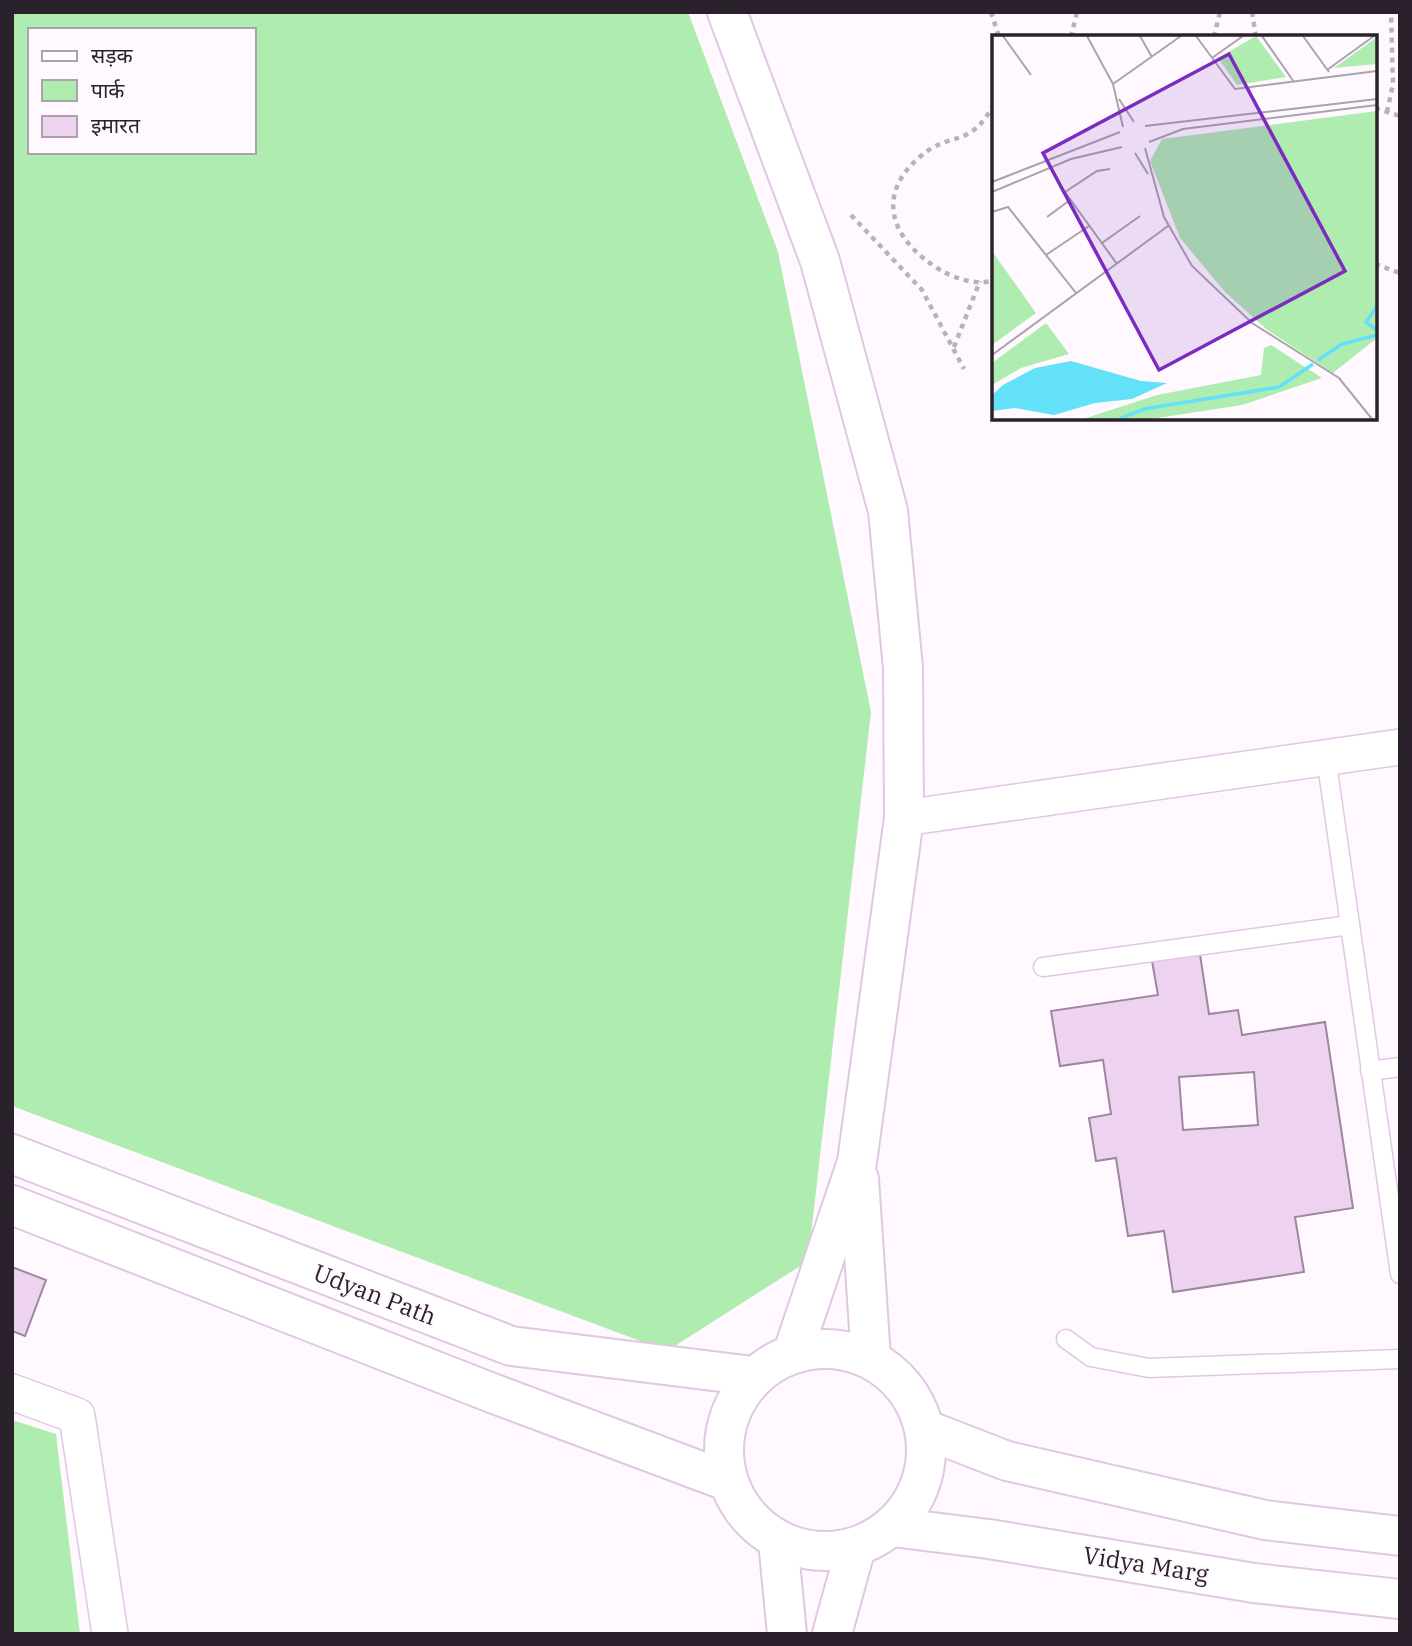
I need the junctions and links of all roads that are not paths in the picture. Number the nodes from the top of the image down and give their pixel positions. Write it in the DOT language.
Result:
graph roads {
  1 [pos="727,12"];
  2 [pos="1400,747"];
  3 [pos="1326,757"];
  4 [pos="904,818"];
  5 [pos="1350,925"];
  6 [pos="1043,967"];
  7 [pos="1400,1068"];
  8 [pos="1370,1071"];
  9 [pos="12,1154"];
  10 [pos="857,1162"];
  11 [pos="12,1205"];
  12 [pos="1400,1273"];
  13 [pos="1066,1339"];
  14 [pos="793,1352"];
  15 [pos="871,1359"];
  16 [pos="1400,1359"];
  17 [pos="753,1376"];
  18 [pos="12,1392"];
  19 [pos="927,1430"];
  20 [pos="727,1480"];
  21 [pos="892,1527"];
  22 [pos="1400,1536"];
  23 [pos="778,1541"];
  24 [pos="856,1547"];
  25 [pos="1400,1599"];
  26 [pos="110,1634"];
  27 [pos="788,1634"];
  28 [pos="832,1634"];
  1 -- 4 [label="main road"];
  2 -- 3 [label="street"];
  3 -- 4 [label="street"];
  3 -- 5 [label="lane"];
  4 -- 10 [label="main road"];
  5 -- 6 [label="lane"];
  5 -- 8 [label="lane"];
  7 -- 8 [label="lane"];
  8 -- 12 [label="lane"];
  9 -- 17 [label="main road, Udyan Path"];
  10 -- 14 [label="main road"];
  10 -- 15 [label="main road"];
  11 -- 20 [label="main road, Udyan Path"];
  13 -- 16 [label="lane"];
  14 -- 15 [label="main road"];
  14 -- 17 [label="main road"];
  15 -- 19 [label="main road"];
  17 -- 20 [label="main road"];
  18 -- 26 [label="street"];
  19 -- 21 [label="main road"];
  19 -- 22 [label="main road"];
  20 -- 23 [label="main road"];
  21 -- 24 [label="main road"];
  21 -- 25 [label="main road, Vidya Marg"];
  23 -- 24 [label="main road"];
  23 -- 27 [label="main road"];
  24 -- 28 [label="main road"];
}
